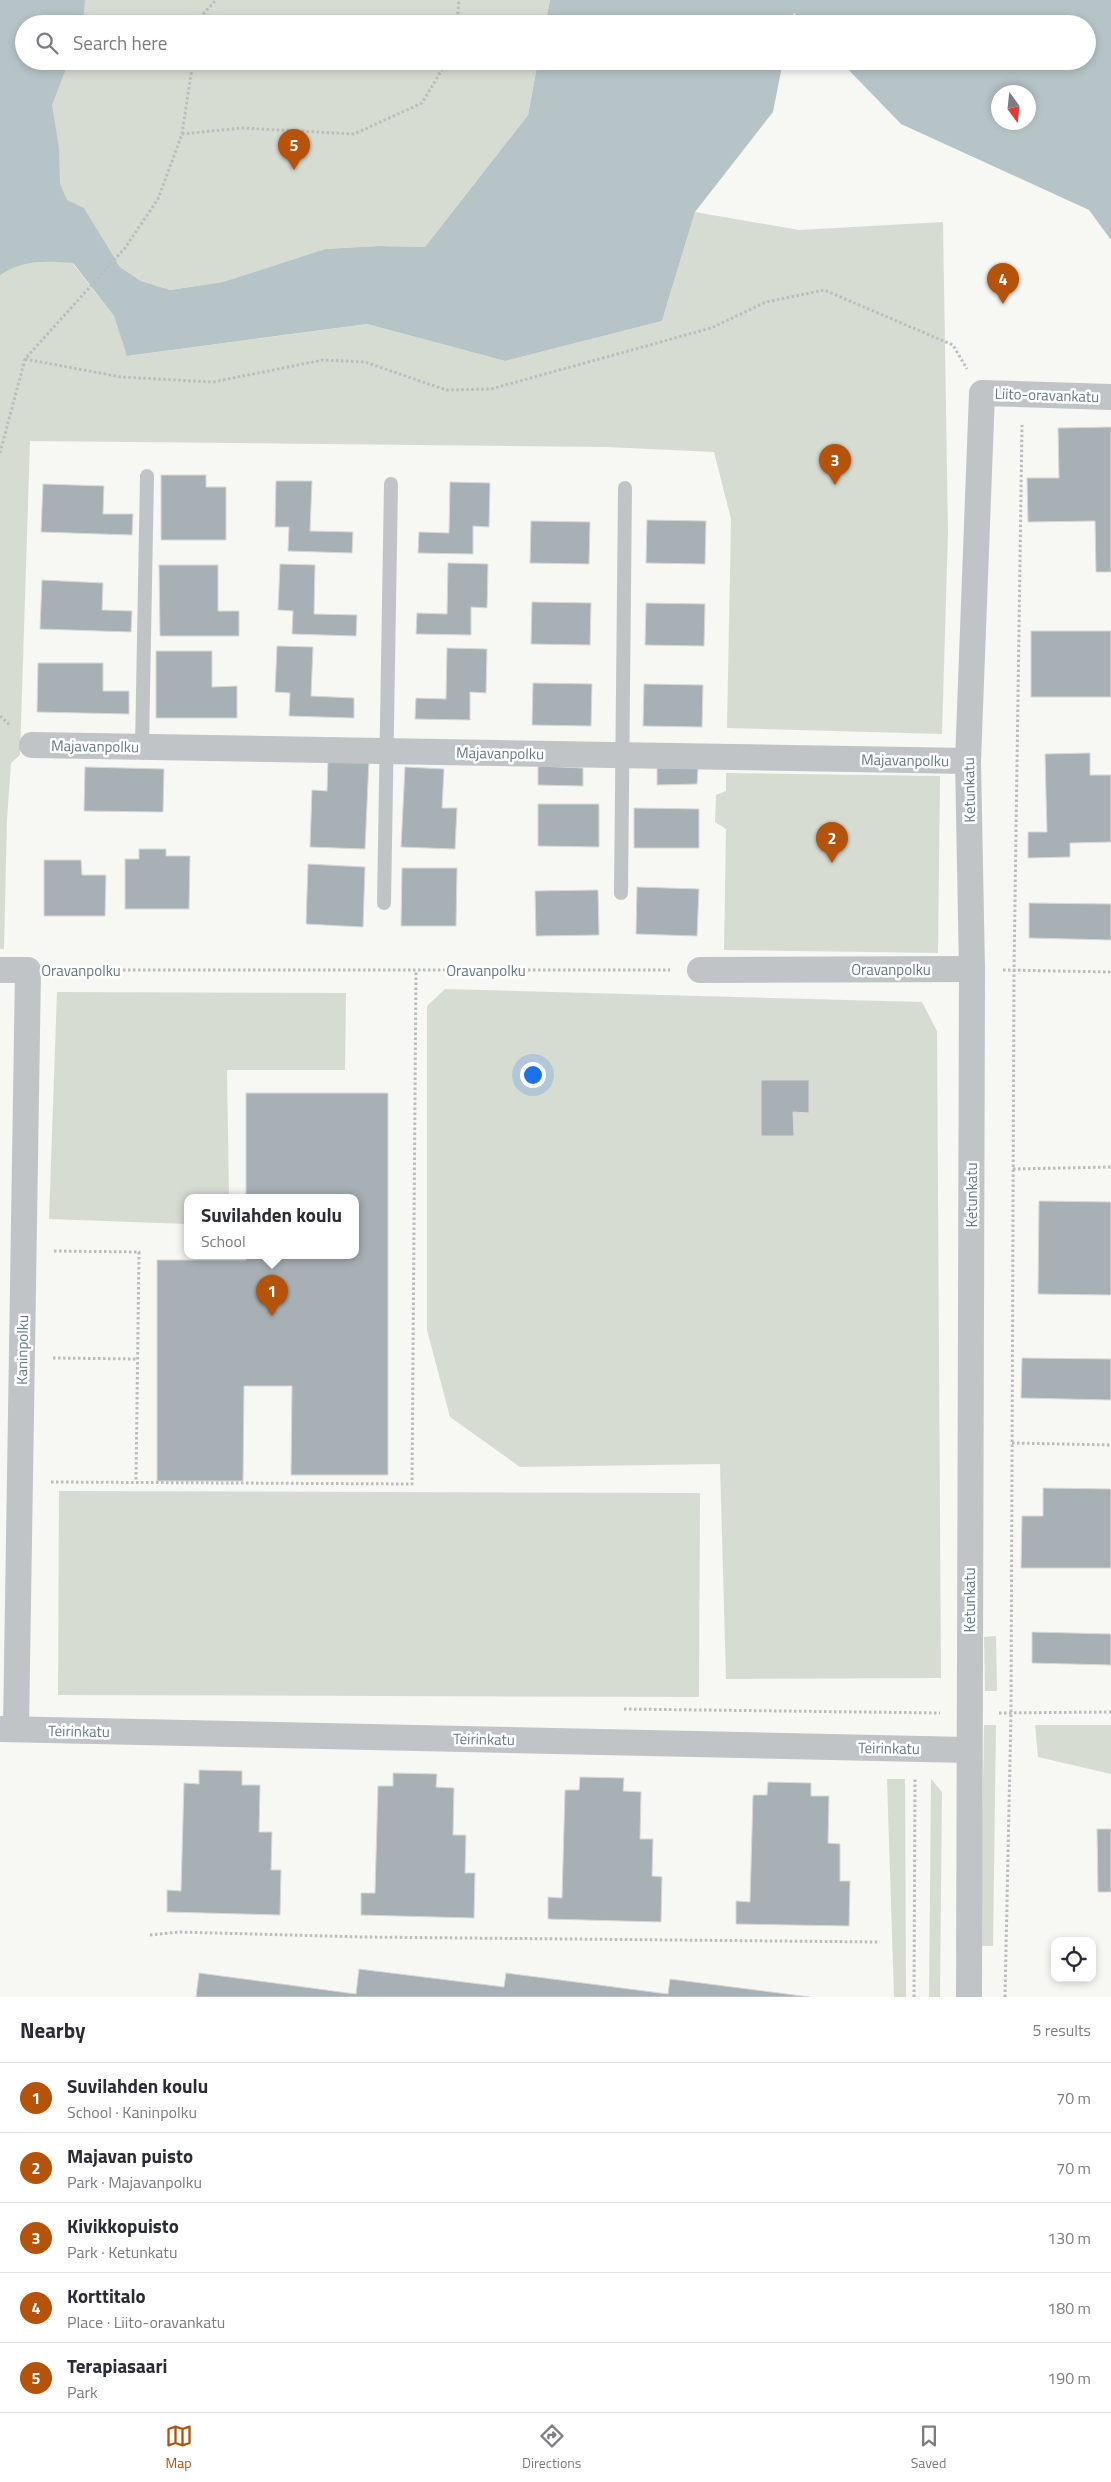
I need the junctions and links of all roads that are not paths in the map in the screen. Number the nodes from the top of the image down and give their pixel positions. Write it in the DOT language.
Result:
graph roads {
  1 [pos="982,393"];
  2 [pos="1111,397"];
  3 [pos="146,476"];
  4 [pos="391,484"];
  5 [pos="625,488"];
  6 [pos="32,745"];
  7 [pos="142,747"];
  8 [pos="388,751"];
  9 [pos="622,755"];
  10 [pos="968,761"];
  11 [pos="621,893"];
  12 [pos="384,903"];
  13 [pos="972,969"];
  14 [pos="0,970"];
  15 [pos="28,970"];
  16 [pos="700,970"];
  17 [pos="8,1729"];
  18 [pos="968,1750"];
  19 [pos="969,1997"];
  1 -- 2 [label="street, Liito-oravankatu"];
  1 -- 10 [label="street, Ketunkatu"];
  3 -- 7 [label="lane"];
  4 -- 8 [label="lane"];
  5 -- 9 [label="lane"];
  6 -- 7 [label="street, Majavanpolku"];
  7 -- 8 [label="street, Majavanpolku"];
  8 -- 9 [label="street, Majavanpolku"];
  8 -- 12 [label="lane"];
  9 -- 10 [label="street, Majavanpolku"];
  9 -- 11 [label="lane"];
  10 -- 13 [label="street, Ketunkatu"];
  13 -- 16 [label="street, Oravanpolku"];
  13 -- 18 [label="street, Ketunkatu"];
  14 -- 15 [label="street, Oravanpolku"];
  15 -- 17 [label="street, Kaninpolku"];
  17 -- 18 [label="street, Teirinkatu"];
  18 -- 19 [label="street, Ketunkatu"];
}
